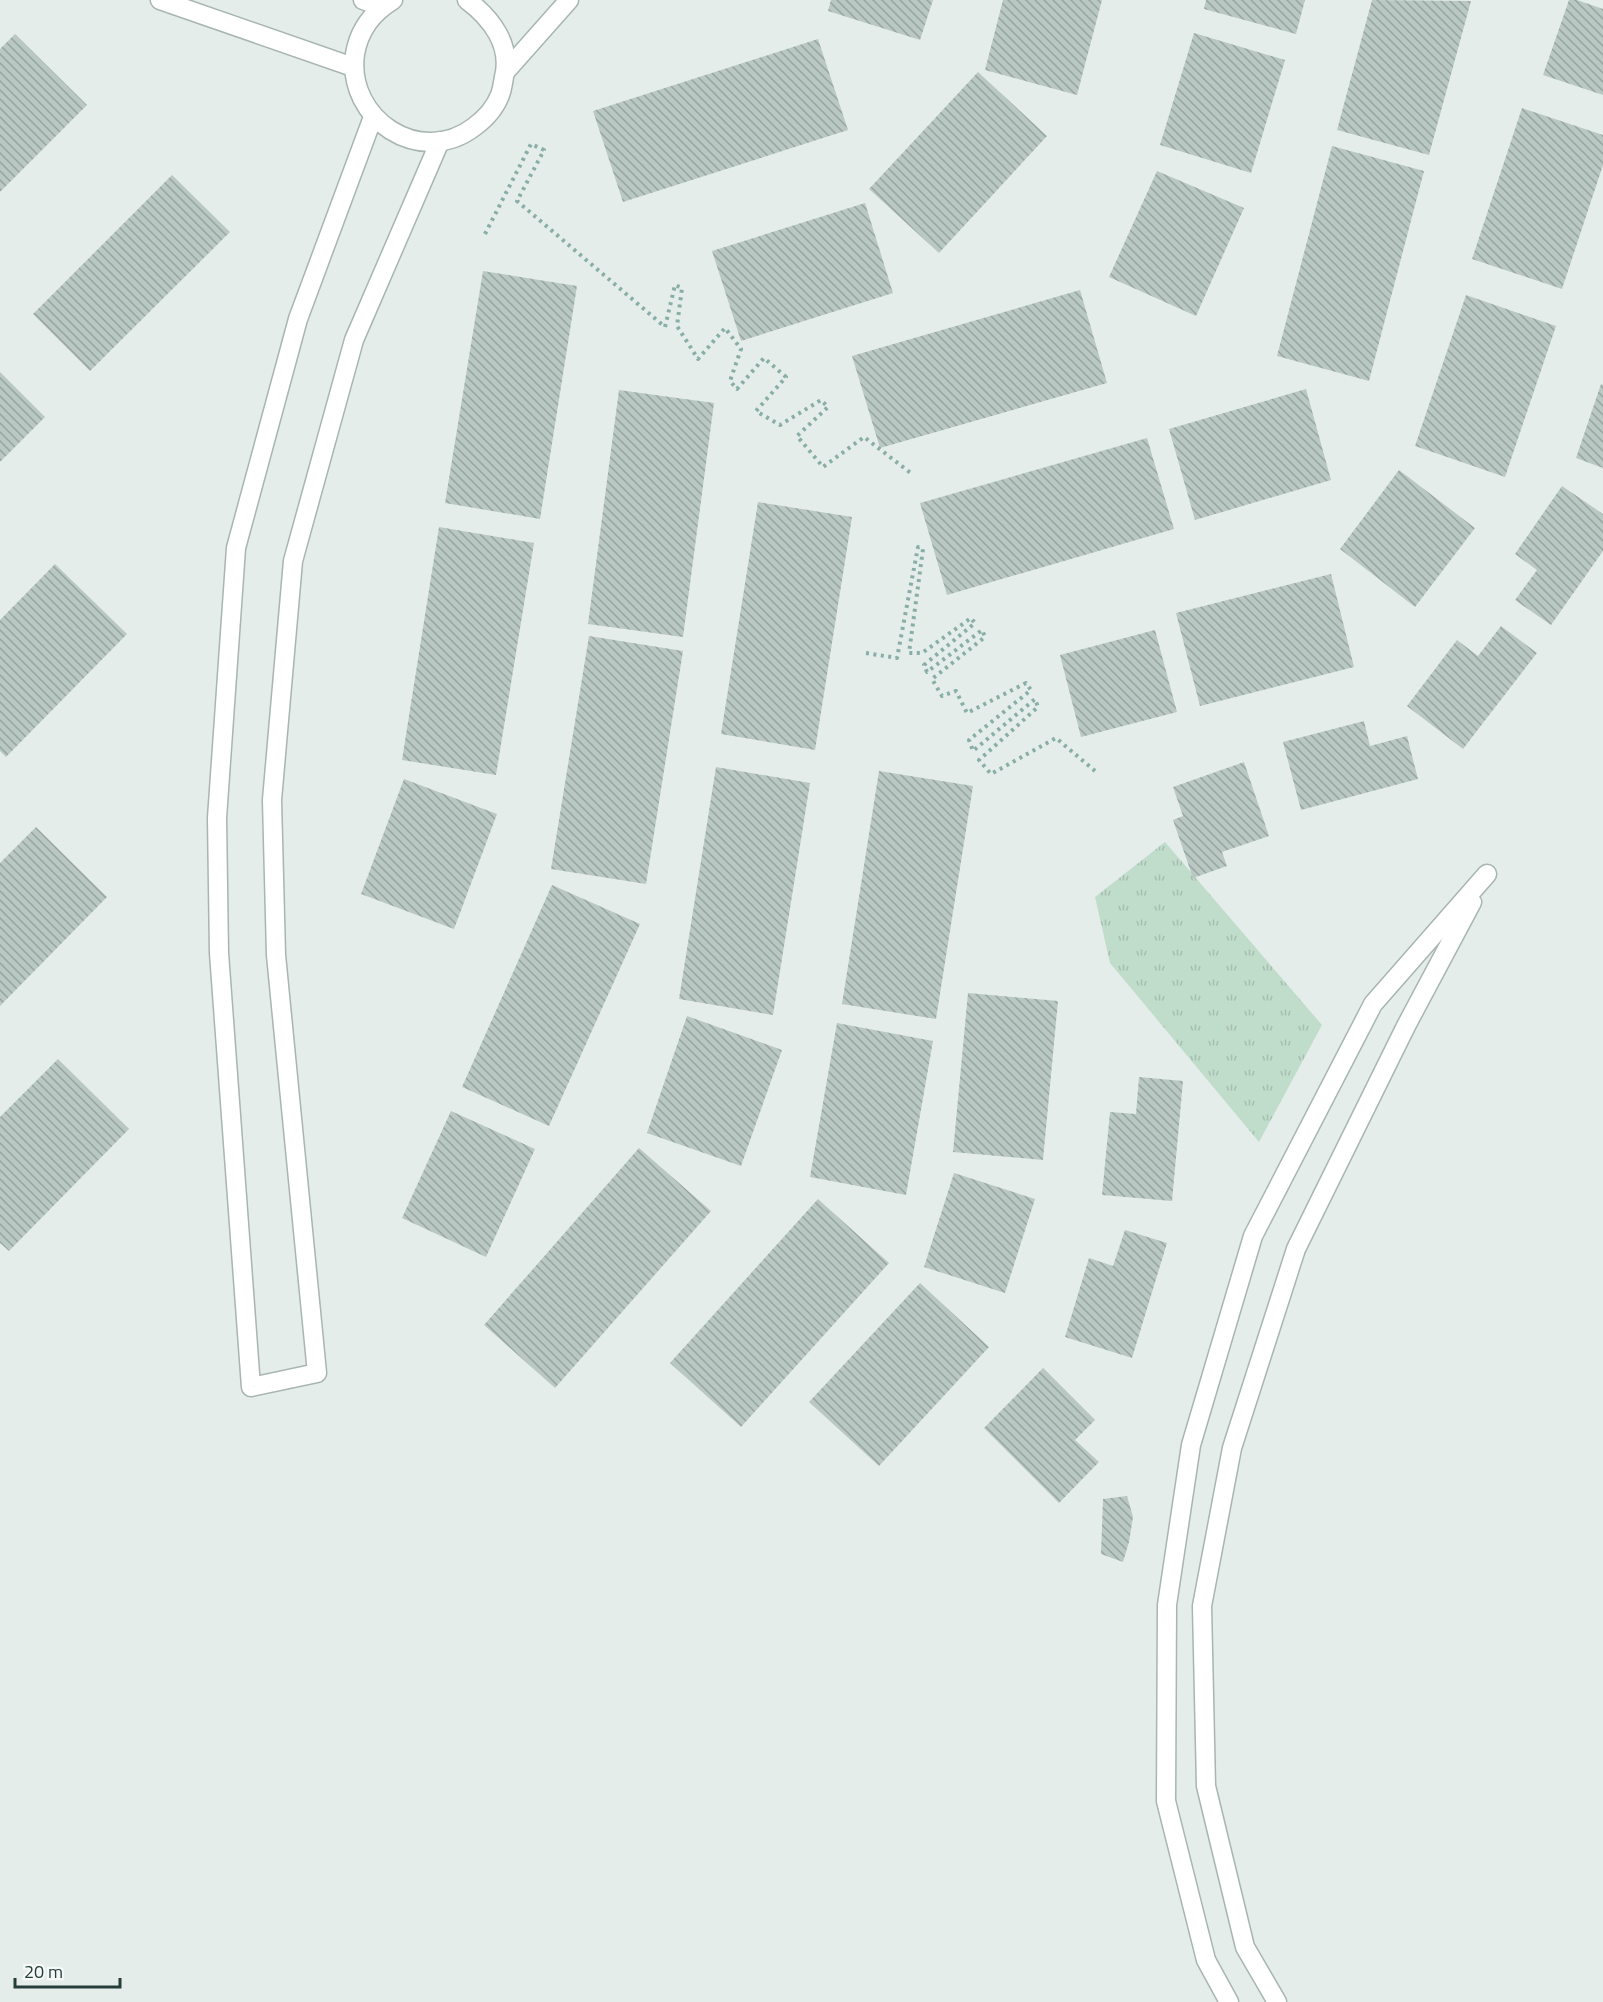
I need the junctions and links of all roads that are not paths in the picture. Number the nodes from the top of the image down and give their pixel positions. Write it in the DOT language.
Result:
graph roads {
  1 [pos="160,0"];
  2 [pos="363,0"];
  3 [pos="466,0"];
  4 [pos="569,0"];
  5 [pos="388,3"];
  6 [pos="353,67"];
  7 [pos="506,71"];
  8 [pos="373,117"];
  9 [pos="440,141"];
  10 [pos="1229,2002"];
  11 [pos="1277,2002"];
  1 -- 6 [label="street"];
  2 -- 5 [label="street"];
  3 -- 7 [label="street"];
  4 -- 7 [label="street"];
  5 -- 6 [label="street"];
  6 -- 8 [label="street"];
  7 -- 9 [label="street"];
  8 -- 9 [label="street"];
  8 -- 9 [label="street"];
  10 -- 11 [label="street"];
}
